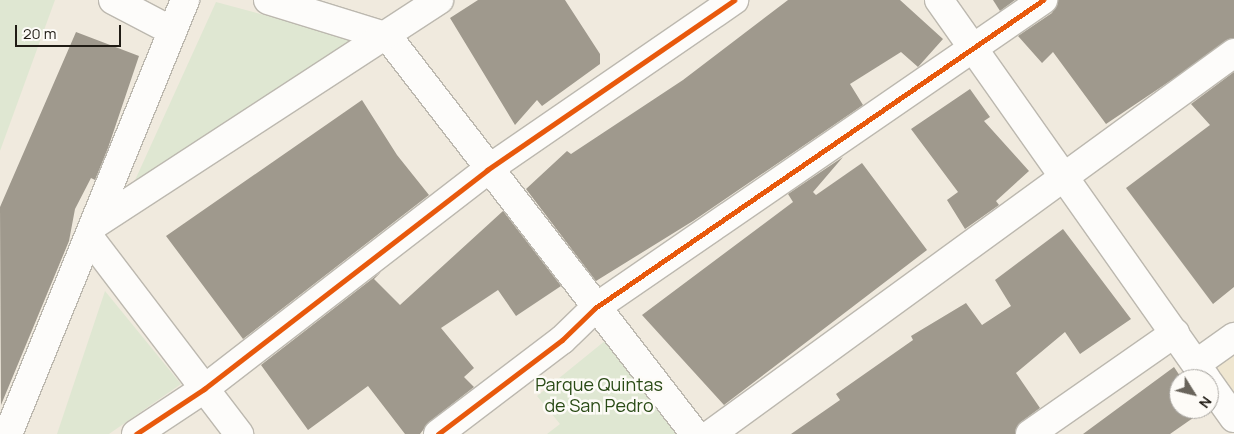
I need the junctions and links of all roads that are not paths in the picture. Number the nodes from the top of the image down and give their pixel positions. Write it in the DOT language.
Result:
graph roads {
  1 [pos="113,0"];
  2 [pos="185,0"];
  3 [pos="268,0"];
  4 [pos="440,0"];
  5 [pos="734,0"];
  6 [pos="939,0"];
  7 [pos="1043,0"];
  8 [pos="172,32"];
  9 [pos="388,37"];
  10 [pos="976,49"];
  11 [pos="1234,53"];
  12 [pos="487,170"];
  13 [pos="1068,178"];
  14 [pos="92,231"];
  15 [pos="595,308"];
  16 [pos="1175,333"];
  17 [pos="1234,337"];
  18 [pos="1200,369"];
  19 [pos="1209,369"];
  20 [pos="204,389"];
  21 [pos="1219,396"];
  22 [pos="1234,418"];
  23 [pos="8,434"];
  24 [pos="136,434"];
  25 [pos="239,434"];
  26 [pos="438,434"];
  27 [pos="695,434"];
  28 [pos="711,434"];
  29 [pos="1030,434"];
  1 -- 8 [label="street"];
  2 -- 8 [label="street"];
  3 -- 9 [label="street"];
  4 -- 9 [label="street"];
  5 -- 12 [label="street"];
  6 -- 10 [label="street"];
  7 -- 10 [label="street"];
  8 -- 14 [label="street"];
  9 -- 12 [label="street"];
  9 -- 14 [label="street"];
  10 -- 13 [label="street"];
  10 -- 15 [label="street"];
  11 -- 13 [label="street"];
  12 -- 15 [label="street"];
  12 -- 20 [label="street"];
  13 -- 16 [label="street"];
  13 -- 28 [label="street"];
  14 -- 20 [label="street"];
  14 -- 23 [label="street"];
  15 -- 26 [label="street"];
  15 -- 27 [label="street"];
  16 -- 18 [label="street"];
  16 -- 29 [label="street"];
  17 -- 19 [label="street"];
  20 -- 24 [label="street"];
  20 -- 25 [label="street"];
  21 -- 22 [label="street"];
}
